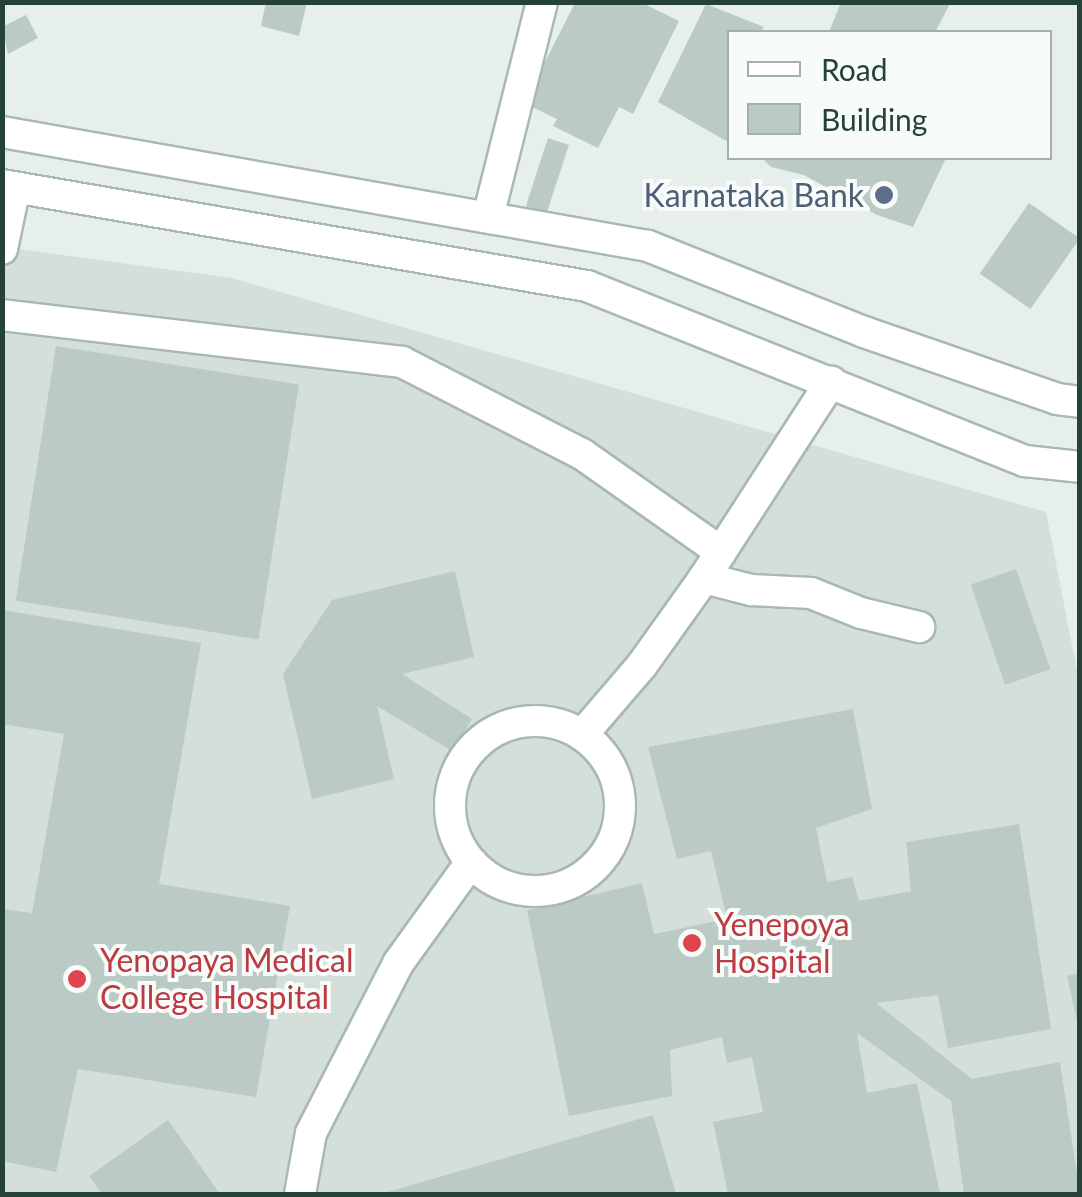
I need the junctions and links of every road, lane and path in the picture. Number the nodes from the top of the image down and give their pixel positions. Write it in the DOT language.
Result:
graph roads {
  1 [pos="542,2"];
  2 [pos="2,132"];
  3 [pos="289,181"];
  4 [pos="9,186"];
  5 [pos="488,217"];
  6 [pos="277,232"];
  7 [pos="2,249"];
  8 [pos="2,314"];
  9 [pos="830,382"];
  10 [pos="1080,402"];
  11 [pos="1080,467"];
  12 [pos="713,565"];
  13 [pos="919,627"];
  14 [pos="582,735"];
  15 [pos="470,862"];
  16 [pos="300,1194"];
  1 -- 5 [label="street"];
  2 -- 3 [label="street"];
  3 -- 5 [label="street"];
  3 -- 6 [label="street"];
  4 -- 6 [label="street"];
  4 -- 7 [label="street"];
  5 -- 10 [label="street"];
  6 -- 9 [label="street"];
  8 -- 12 [label="street"];
  9 -- 11 [label="street"];
  9 -- 12 [label="street"];
  12 -- 13 [label="street"];
  12 -- 14 [label="street"];
  14 -- 15 [label="street"];
  14 -- 15 [label="street"];
  15 -- 16 [label="street"];
}
